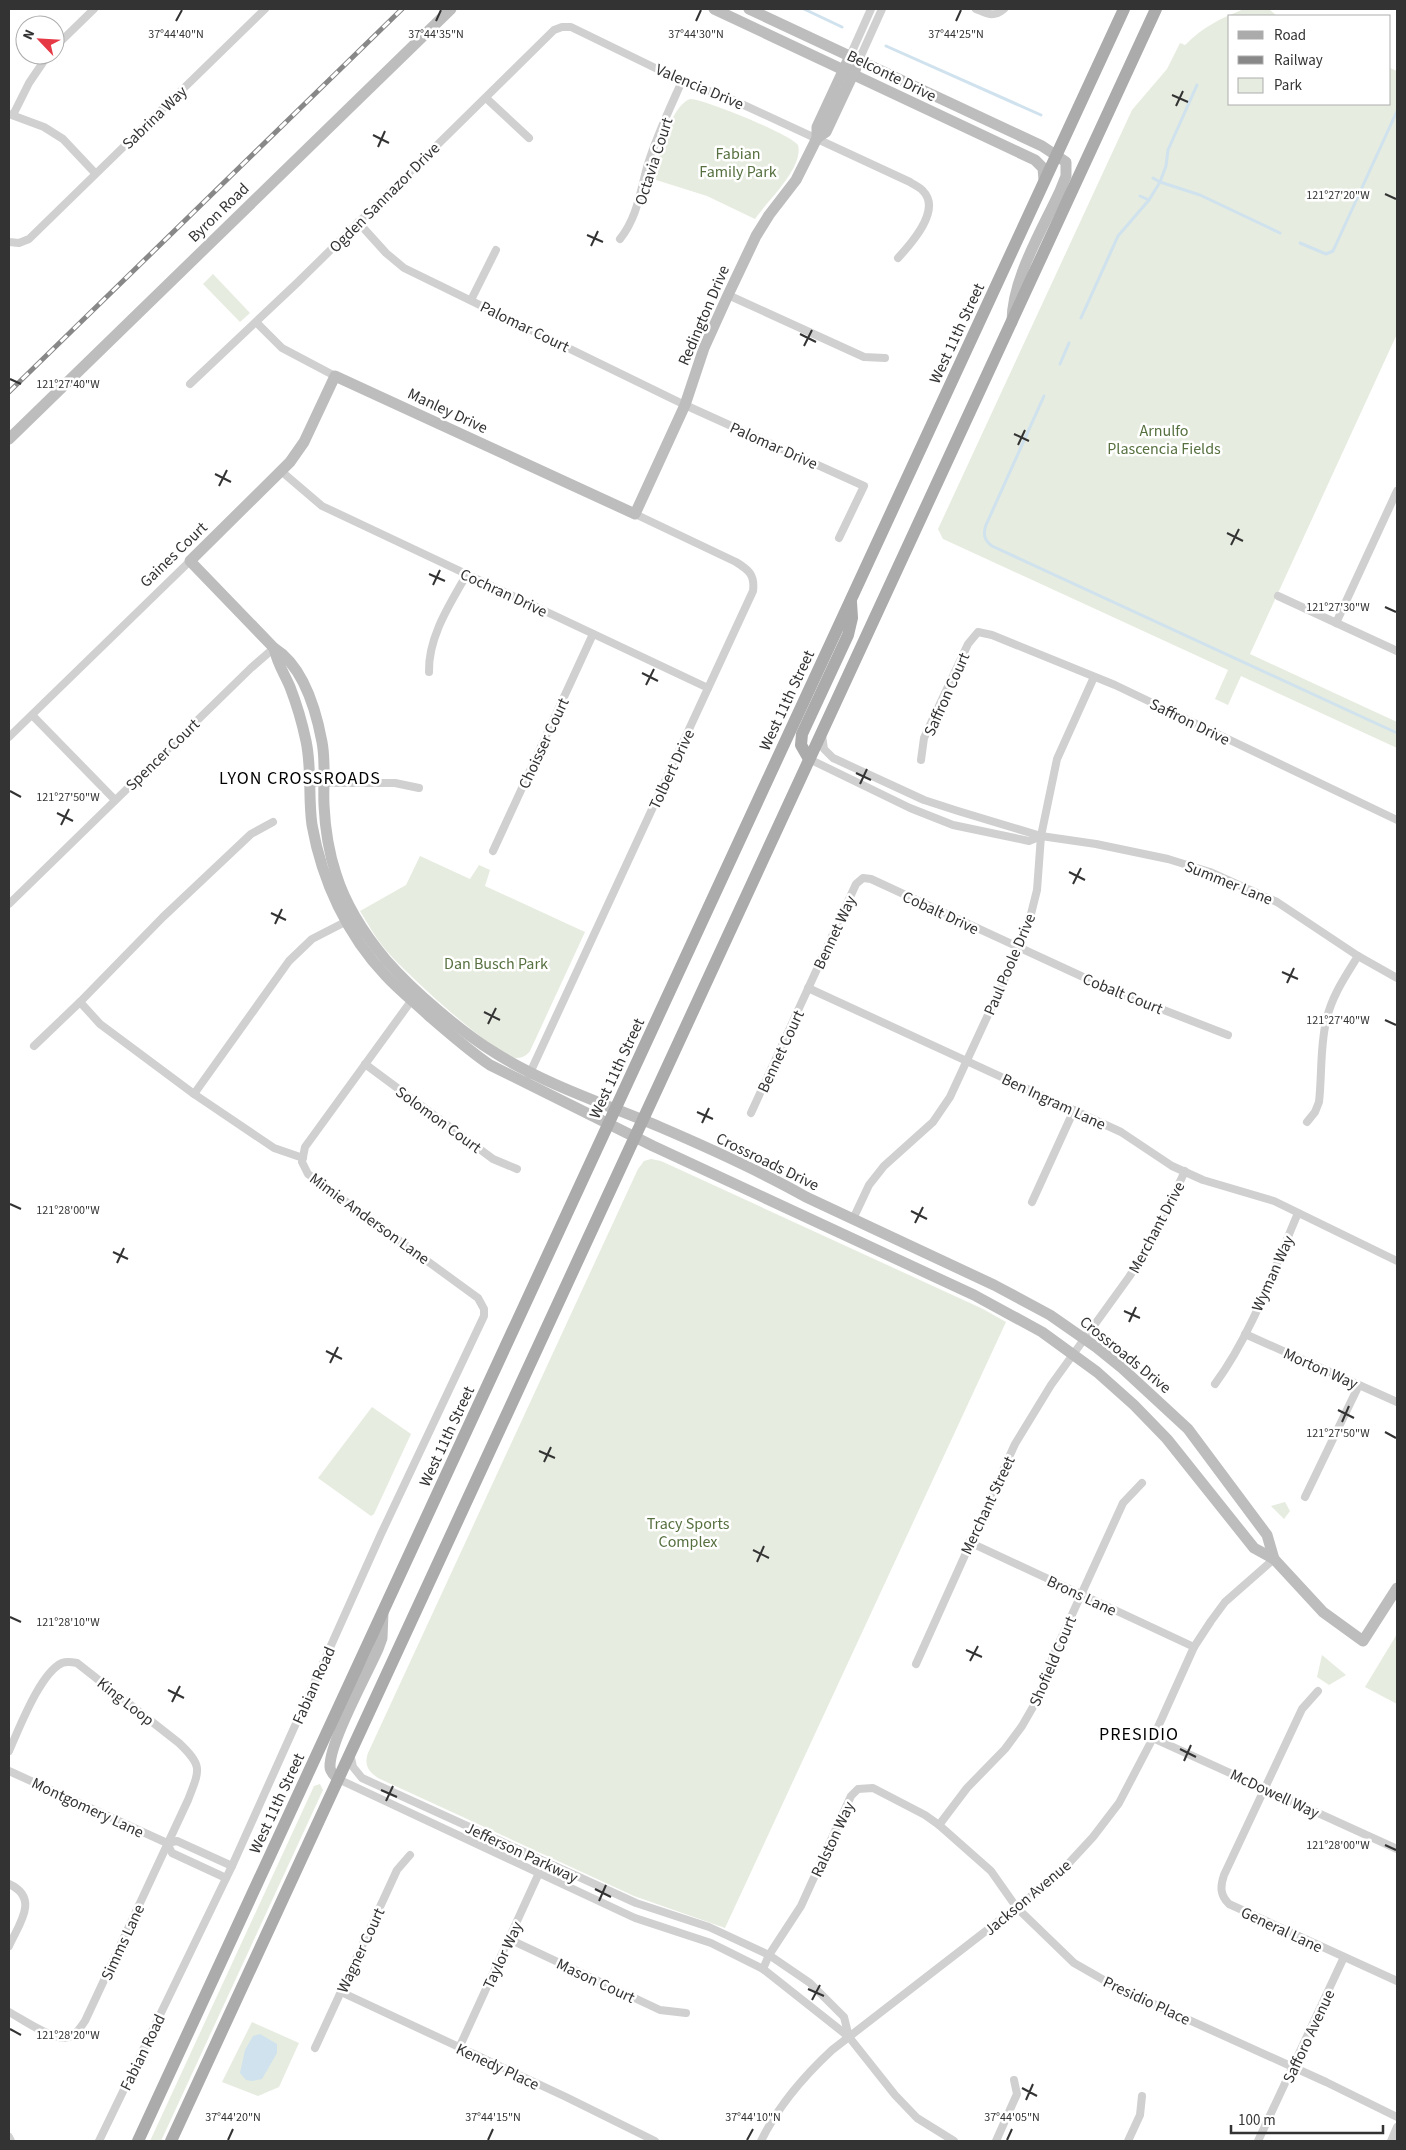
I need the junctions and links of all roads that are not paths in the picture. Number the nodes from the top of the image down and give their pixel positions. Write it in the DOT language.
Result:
graph roads {
  1 [pos="94,9"];
  2 [pos="266,9"];
  3 [pos="451,9"];
  4 [pos="714,9"];
  5 [pos="749,9"];
  6 [pos="871,9"];
  7 [pos="882,9"];
  8 [pos="976,9"];
  9 [pos="1004,9"];
  10 [pos="1124,9"];
  11 [pos="1156,9"];
  12 [pos="584,33"];
  13 [pos="65,37"];
  14 [pos="854,58"];
  15 [pos="41,65"];
  16 [pos="848,72"];
  17 [pos="682,81"];
  18 [pos="486,98"];
  19 [pos="11,114"];
  20 [pos="529,138"];
  21 [pos="817,138"];
  22 [pos="1056,155"];
  23 [pos="95,173"];
  24 [pos="1044,180"];
  25 [pos="358,222"];
  26 [pos="620,239"];
  27 [pos="9,242"];
  28 [pos="496,250"];
  29 [pos="898,258"];
  30 [pos="728,295"];
  31 [pos="471,300"];
  32 [pos="256,322"];
  33 [pos="1012,322"];
  34 [pos="885,358"];
  35 [pos="335,376"];
  36 [pos="190,384"];
  37 [pos="685,405"];
  38 [pos="9,439"];
  39 [pos="281,471"];
  40 [pos="1397,491"];
  41 [pos="635,514"];
  42 [pos="839,538"];
  43 [pos="190,561"];
  44 [pos="466,574"];
  45 [pos="1278,596"];
  46 [pos="850,600"];
  47 [pos="1336,622"];
  48 [pos="978,632"];
  49 [pos="594,634"];
  50 [pos="274,648"];
  51 [pos="1397,651"];
  52 [pos="429,672"];
  53 [pos="1094,677"];
  54 [pos="708,688"];
  55 [pos="32,715"];
  56 [pos="822,733"];
  57 [pos="9,737"];
  58 [pos="809,759"];
  59 [pos="922,760"];
  60 [pos="324,782"];
  61 [pos="310,783"];
  62 [pos="419,788"];
  63 [pos="115,800"];
  64 [pos="1397,820"];
  65 [pos="274,822"];
  66 [pos="1041,836"];
  67 [pos="493,851"];
  68 [pos="863,878"];
  69 [pos="9,904"];
  70 [pos="351,919"];
  71 [pos="1018,948"];
  72 [pos="1358,956"];
  73 [pos="1397,978"];
  74 [pos="808,988"];
  75 [pos="415,996"];
  76 [pos="80,1002"];
  77 [pos="1228,1035"];
  78 [pos="34,1046"];
  79 [pos="967,1060"];
  80 [pos="365,1064"];
  81 [pos="531,1072"];
  82 [pos="526,1083"];
  83 [pos="194,1094"];
  84 [pos="615,1110"];
  85 [pos="1074,1110"];
  86 [pos="751,1113"];
  87 [pos="642,1120"];
  88 [pos="1307,1122"];
  89 [pos="608,1124"];
  90 [pos="635,1137"];
  91 [pos="303,1158"];
  92 [pos="517,1169"];
  93 [pos="1185,1172"];
  94 [pos="1032,1202"];
  95 [pos="1298,1212"];
  96 [pos="853,1219"];
  97 [pos="1397,1261"];
  98 [pos="484,1309"];
  99 [pos="1245,1334"];
  100 [pos="1084,1339"];
  101 [pos="1073,1354"];
  102 [pos="1215,1384"];
  103 [pos="1359,1385"];
  104 [pos="1397,1402"];
  105 [pos="1142,1483"];
  106 [pos="1305,1497"];
  107 [pos="969,1542"];
  108 [pos="1274,1559"];
  109 [pos="1397,1588"];
  110 [pos="1081,1594"];
  111 [pos="383,1611"];
  112 [pos="1194,1647"];
  113 [pos="916,1664"];
  114 [pos="1318,1691"];
  115 [pos="1153,1738"];
  116 [pos="9,1751"];
  117 [pos="350,1752"];
  118 [pos="9,1771"];
  119 [pos="338,1779"];
  120 [pos="1265,1788"];
  121 [pos="939,1825"];
  122 [pos="168,1843"];
  123 [pos="1396,1846"];
  124 [pos="410,1855"];
  125 [pos="544,1862"];
  126 [pos="232,1866"];
  127 [pos="539,1874"];
  128 [pos="226,1878"];
  129 [pos="9,1884"];
  130 [pos="1017,1908"];
  131 [pos="508,1939"];
  132 [pos="9,1946"];
  133 [pos="769,1955"];
  134 [pos="1344,1957"];
  135 [pos="763,1968"];
  136 [pos="1397,1982"];
  137 [pos="341,1992"];
  138 [pos="9,2012"];
  139 [pos="686,2013"];
  140 [pos="848,2037"];
  141 [pos="315,2048"];
  142 [pos="459,2048"];
  143 [pos="1293,2067"];
  144 [pos="1014,2080"];
  145 [pos="1142,2096"];
  146 [pos="1397,2117"];
  147 [pos="1397,2127"];
  148 [pos="9,2137"];
  149 [pos="11,2141"];
  150 [pos="99,2141"];
  151 [pos="138,2141"];
  152 [pos="170,2141"];
  153 [pos="655,2141"];
  154 [pos="761,2141"];
  155 [pos="954,2141"];
  156 [pos="996,2141"];
  157 [pos="1128,2141"];
  158 [pos="1258,2141"];
  159 [pos="1391,2141"];
  1 -- 13 [label="street"];
  2 -- 23 [label="street, Sabrina Way"];
  3 -- 38 [label="street, Byron Road"];
  4 -- 16 [label="street, Belconte Drive"];
  5 -- 14 [label="street, Belconte Drive"];
  6 -- 14 [label="street, Redington Drive"];
  7 -- 14 [label="street, Redington Drive"];
  8 -- 9 [label="street"];
  10 -- 22 [label="main road, West 11th Street"];
  11 -- 33 [label="main road"];
  12 -- 17 [label="street, Valencia Drive"];
  12 -- 18 [label="street, Ogden Sannazor Drive"];
  14 -- 16 [label="street, Redington Drive"];
  14 -- 22 [label="street, Belconte Drive"];
  15 -- 19 [label="street"];
  16 -- 21 [label="street, Redington Drive"];
  16 -- 24 [label="street, Belconte Drive"];
  17 -- 21 [label="street, Valencia Drive"];
  17 -- 26 [label="street, Octavia Court"];
  18 -- 20 [label="street"];
  18 -- 25 [label="street, Ogden Sannazor Drive"];
  19 -- 23 [label="street"];
  21 -- 29 [label="street, Valencia Drive"];
  21 -- 30 [label="street, Redington Drive"];
  22 -- 24 [label="main road, West 11th Street"];
  22 -- 33 [label="street"];
  23 -- 27 [label="street, Sabrina Way"];
  24 -- 46 [label="main road, West 11th Street"];
  25 -- 31 [label="street, Palomar Court"];
  25 -- 32 [label="street, Ogden Sannazor Drive"];
  28 -- 31 [label="street"];
  30 -- 34 [label="street"];
  30 -- 37 [label="street, Redington Drive"];
  31 -- 37 [label="street, Palomar Court"];
  32 -- 35 [label="street, Manley Drive"];
  32 -- 36 [label="street, Ogden Sannazor Drive"];
  33 -- 56 [label="main road"];
  35 -- 39 [label="street, Gaines Court"];
  35 -- 41 [label="street, Manley Drive"];
  37 -- 41 [label="street, Redington Drive"];
  37 -- 42 [label="street, Palomar Drive"];
  39 -- 43 [label="street, Gaines Court"];
  39 -- 44 [label="street, Cochran Drive"];
  40 -- 47 [label="street"];
  41 -- 54 [label="street, Tolbert Drive"];
  43 -- 50 [label="street, Crossroads Drive"];
  43 -- 55 [label="street, Gaines Court"];
  44 -- 49 [label="street, Cochran Drive"];
  44 -- 52 [label="street"];
  45 -- 47 [label="street"];
  46 -- 58 [label="main road"];
  46 -- 84 [label="main road, West 11th Street"];
  47 -- 51 [label="street"];
  48 -- 53 [label="street, Saffron Drive"];
  48 -- 59 [label="street, Saffron Court"];
  49 -- 54 [label="street, Cochran Drive"];
  49 -- 67 [label="street, Choisser Court"];
  50 -- 60 [label="street, Crossroads Drive"];
  50 -- 61 [label="street, Crossroads Drive"];
  50 -- 63 [label="street, Spencer Court"];
  53 -- 64 [label="street, Saffron Drive"];
  53 -- 66 [label="street, Paul Poole Drive"];
  54 -- 81 [label="street, Tolbert Drive"];
  55 -- 57 [label="street, Gaines Court"];
  55 -- 63 [label="street"];
  56 -- 58 [label="main road"];
  56 -- 66 [label="street, Summer Lane"];
  58 -- 66 [label="street, Summer Lane"];
  58 -- 87 [label="main road"];
  60 -- 61 [label="street"];
  60 -- 62 [label="street"];
  60 -- 70 [label="street, Crossroads Drive"];
  61 -- 70 [label="street, Crossroads Drive"];
  63 -- 69 [label="street, Spencer Court"];
  65 -- 76 [label="street"];
  66 -- 71 [label="street, Paul Poole Drive"];
  66 -- 72 [label="street, Summer Lane"];
  68 -- 71 [label="street, Cobalt Drive"];
  68 -- 74 [label="street, Bennet Way"];
  70 -- 75 [label="street, Crossroads Drive"];
  70 -- 83 [label="street"];
  71 -- 77 [label="street, Cobalt Court"];
  71 -- 79 [label="street, Paul Poole Drive"];
  72 -- 73 [label="street, Summer Lane"];
  72 -- 88 [label="street"];
  74 -- 79 [label="street, Ben Ingram Lane"];
  74 -- 86 [label="street, Bennet Court"];
  75 -- 80 [label="street, Mimie Anderson Lane"];
  75 -- 81 [label="street, Crossroads Drive"];
  75 -- 82 [label="street, Crossroads Drive"];
  76 -- 78 [label="street"];
  76 -- 83 [label="street"];
  79 -- 85 [label="street, Ben Ingram Lane"];
  79 -- 96 [label="street, Paul Poole Drive"];
  80 -- 91 [label="street, Mimie Anderson Lane"];
  80 -- 92 [label="street, Solomon Court"];
  81 -- 82 [label="street, Tolbert Drive"];
  81 -- 84 [label="street, Crossroads Drive"];
  82 -- 89 [label="street, Crossroads Drive"];
  83 -- 91 [label="street"];
  84 -- 87 [label="street, Crossroads Drive"];
  84 -- 89 [label="main road, West 11th Street"];
  85 -- 93 [label="street, Ben Ingram Lane"];
  85 -- 94 [label="street"];
  87 -- 90 [label="main road"];
  87 -- 96 [label="street, Crossroads Drive"];
  89 -- 90 [label="street, Crossroads Drive"];
  89 -- 111 [label="main road, West 11th Street"];
  90 -- 101 [label="street, Crossroads Drive"];
  90 -- 117 [label="main road"];
  91 -- 98 [label="street, Mimie Anderson Lane"];
  93 -- 95 [label="street, Ben Ingram Lane"];
  93 -- 100 [label="street, Merchant Drive"];
  95 -- 97 [label="street, Ben Ingram Lane"];
  95 -- 99 [label="street, Wyman Way"];
  96 -- 100 [label="street, Crossroads Drive"];
  98 -- 126 [label="street, Fabian Road"];
  99 -- 102 [label="street, Wyman Way"];
  99 -- 103 [label="street, Morton Way"];
  100 -- 101 [label="street, Merchant Drive"];
  100 -- 108 [label="street, Crossroads Drive"];
  101 -- 107 [label="street, Merchant Street"];
  101 -- 108 [label="street, Crossroads Drive"];
  103 -- 104 [label="street, Morton Way"];
  103 -- 106 [label="street"];
  105 -- 110 [label="street, Shofield Court"];
  107 -- 110 [label="street, Brons Lane"];
  107 -- 113 [label="street, Merchant Street"];
  108 -- 109 [label="street, Crossroads Drive"];
  108 -- 112 [label="street, Jackson Avenue"];
  110 -- 112 [label="street, Brons Lane"];
  110 -- 121 [label="street, Shofield Court"];
  111 -- 119 [label="street"];
  111 -- 151 [label="main road, West 11th Street"];
  112 -- 115 [label="street, Jackson Avenue"];
  114 -- 120 [label="street"];
  115 -- 120 [label="street, McDowell Way"];
  115 -- 130 [label="street, Jackson Avenue"];
  116 -- 122 [label="street, King Loop"];
  117 -- 119 [label="main road"];
  117 -- 125 [label="street, Jefferson Parkway"];
  118 -- 122 [label="street, Montgomery Lane"];
  119 -- 127 [label="street, Jefferson Parkway"];
  119 -- 152 [label="main road"];
  120 -- 123 [label="street, McDowell Way"];
  120 -- 134 [label="street, General Lane"];
  121 -- 130 [label="street, Presidio Place"];
  121 -- 133 [label="street, Ralston Way"];
  122 -- 126 [label="street, Montgomery Lane"];
  122 -- 128 [label="street, Montgomery Lane"];
  122 -- 138 [label="street, Simms Lane"];
  124 -- 137 [label="street, Wagner Court"];
  125 -- 127 [label="street, Taylor Way"];
  125 -- 133 [label="street, Jefferson Parkway"];
  126 -- 128 [label="street, Fabian Road"];
  127 -- 131 [label="street, Taylor Way"];
  127 -- 135 [label="street, Jefferson Parkway"];
  128 -- 150 [label="street, Fabian Road"];
  129 -- 132 [label="street"];
  130 -- 140 [label="street, Jackson Avenue"];
  130 -- 143 [label="street, Presidio Place"];
  131 -- 139 [label="street, Mason Court"];
  131 -- 142 [label="street, Taylor Way"];
  133 -- 135 [label="street, Ralston Way"];
  133 -- 140 [label="street, Jefferson Parkway"];
  134 -- 136 [label="street, General Lane"];
  134 -- 143 [label="street, Safforo Avenue"];
  135 -- 140 [label="street, Jefferson Parkway"];
  137 -- 141 [label="street, Wagner Court"];
  137 -- 142 [label="street, Kenedy Place"];
  140 -- 154 [label="street, Jackson Avenue"];
  140 -- 155 [label="street, Jefferson Parkway"];
  142 -- 153 [label="street, Kenedy Place"];
  143 -- 146 [label="street, Presidio Place"];
  143 -- 158 [label="street, Safforo Avenue"];
  144 -- 156 [label="street"];
  145 -- 157 [label="street"];
  147 -- 159 [label="street"];
  148 -- 149 [label="street"];
}
